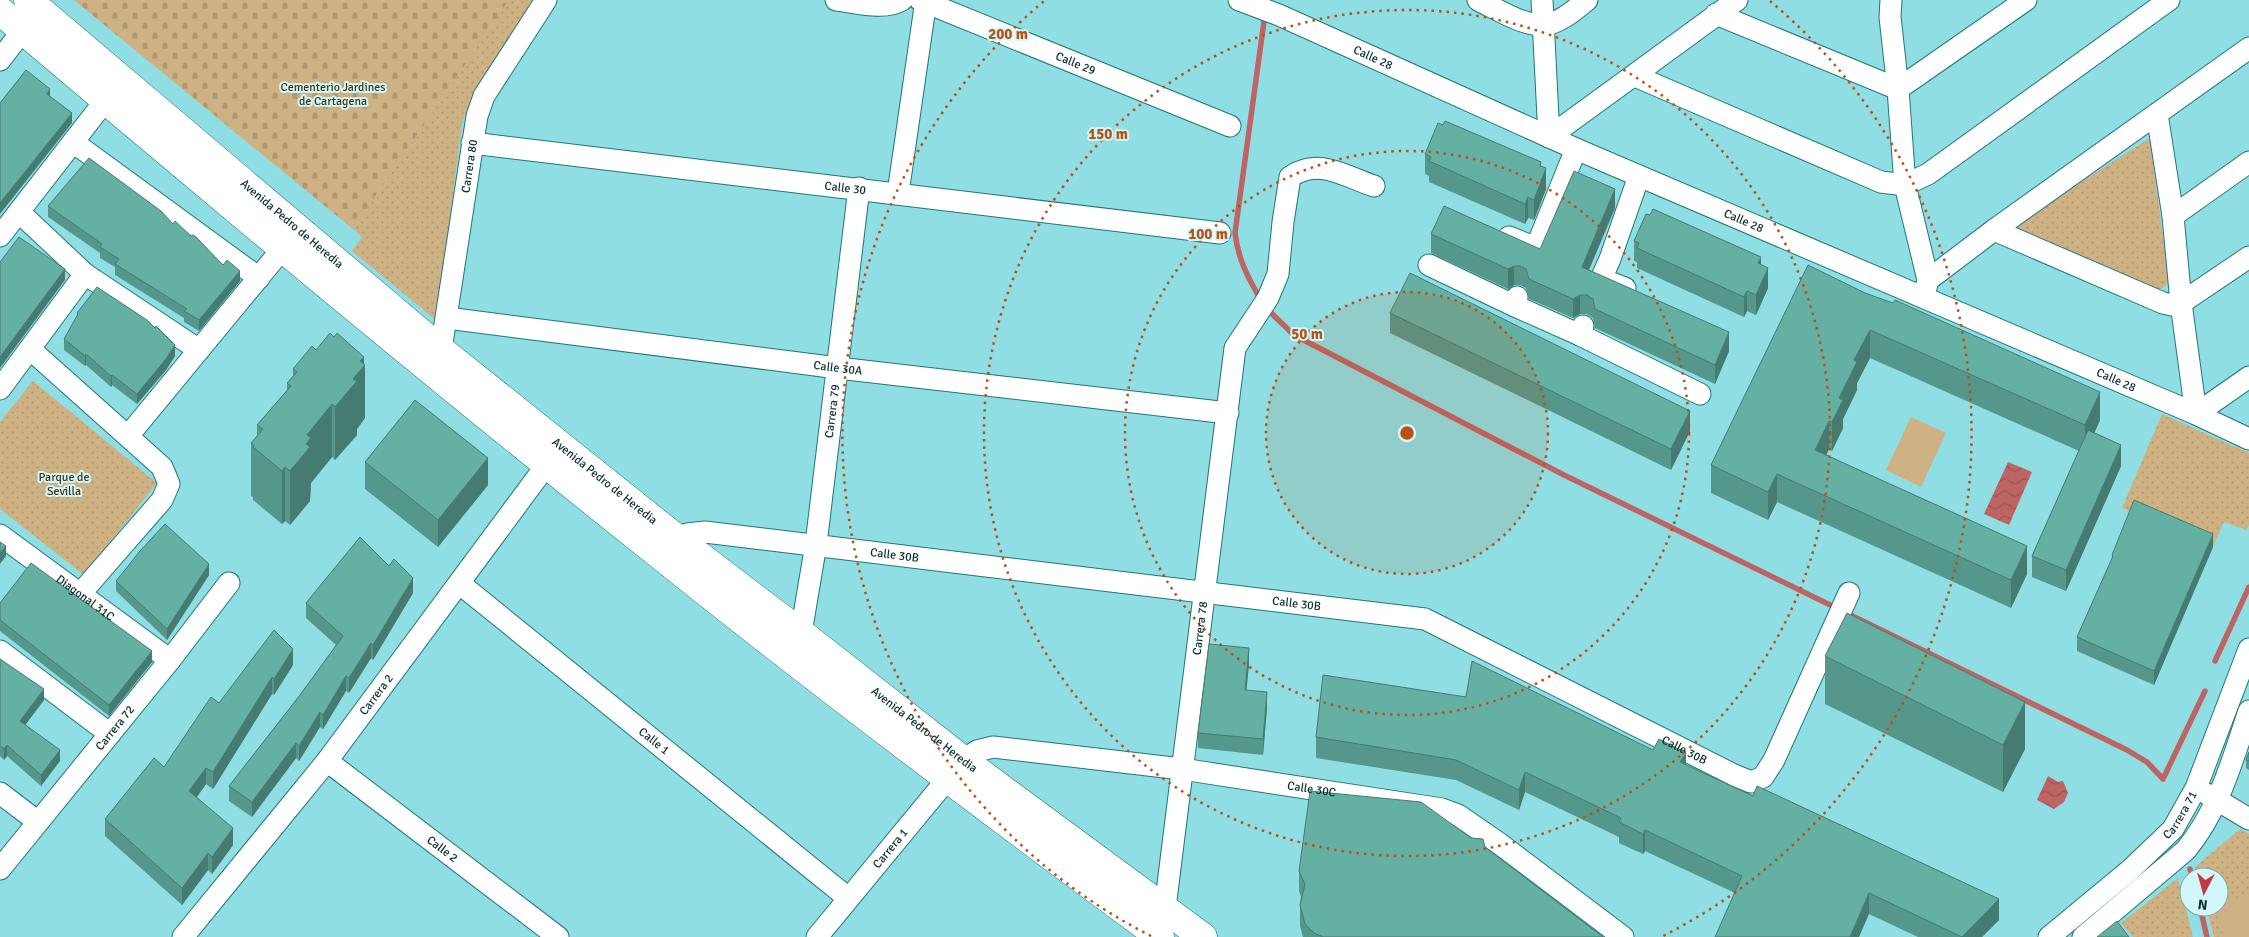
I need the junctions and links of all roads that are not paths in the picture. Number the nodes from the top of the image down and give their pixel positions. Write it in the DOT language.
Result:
graph roads {
  1 [pos="28,0"];
  2 [pos="546,0"];
  3 [pos="836,0"];
  4 [pos="902,0"];
  5 [pos="1478,0"];
  6 [pos="1542,0"];
  7 [pos="1588,0"];
  8 [pos="1737,0"];
  9 [pos="1891,0"];
  10 [pos="2026,0"];
  11 [pos="2169,0"];
  12 [pos="924,1"];
  13 [pos="1245,3"];
  14 [pos="1278,10"];
  15 [pos="0,11"];
  16 [pos="1716,14"];
  17 [pos="1544,25"];
  18 [pos="22,30"];
  19 [pos="2249,48"];
  20 [pos="0,58"];
  21 [pos="1636,76"];
  22 [pos="1898,89"];
  23 [pos="114,90"];
  24 [pos="2157,114"];
  25 [pos="1230,126"];
  26 [pos="1549,137"];
  27 [pos="73,142"];
  28 [pos="472,143"];
  29 [pos="2249,162"];
  30 [pos="1576,164"];
  31 [pos="1639,176"];
  32 [pos="1905,185"];
  33 [pos="1374,186"];
  34 [pos="859,188"];
  35 [pos="898,193"];
  36 [pos="20,212"];
  37 [pos="2173,216"];
  38 [pos="1488,229"];
  39 [pos="1994,230"];
  40 [pos="1220,233"];
  41 [pos="0,236"];
  42 [pos="283,248"];
  43 [pos="2249,257"];
  44 [pos="1429,265"];
  45 [pos="85,274"];
  46 [pos="259,278"];
  47 [pos="1926,288"];
  48 [pos="1646,297"];
  49 [pos="2181,303"];
  50 [pos="447,318"];
  51 [pos="30,349"];
  52 [pos="199,350"];
  53 [pos="441,350"];
  54 [pos="838,368"];
  55 [pos="2249,377"];
  56 [pos="0,389"];
  57 [pos="1700,394"];
  58 [pos="1228,413"];
  59 [pos="2196,414"];
  60 [pos="128,436"];
  61 [pos="2249,439"];
  62 [pos="554,455"];
  63 [pos="0,535"];
  64 [pos="816,544"];
  65 [pos="672,550"];
  66 [pos="459,583"];
  67 [pos="229,584"];
  68 [pos="1849,593"];
  69 [pos="80,594"];
  70 [pos="1205,594"];
  71 [pos="801,633"];
  72 [pos="2249,649"];
  73 [pos="0,651"];
  74 [pos="170,660"];
  75 [pos="2249,711"];
  76 [pos="110,734"];
  77 [pos="327,761"];
  78 [pos="1182,769"];
  79 [pos="955,770"];
  80 [pos="2196,788"];
  81 [pos="0,793"];
  82 [pos="2218,800"];
  83 [pos="2249,819"];
  84 [pos="38,822"];
  85 [pos="0,869"];
  86 [pos="848,898"];
  87 [pos="1165,908"];
  88 [pos="191,934"];
  89 [pos="558,937"];
  90 [pos="817,937"];
  91 [pos="1160,937"];
  92 [pos="1203,937"];
  93 [pos="1623,937"];
  94 [pos="2049,937"];
  95 [pos="2083,937"];
  1 -- 23 [label="highway, Avenida Pedro de Heredia"];
  2 -- 28 [label="street, Carrera 80"];
  3 -- 4 [label="street"];
  5 -- 17 [label="street"];
  6 -- 17 [label="street"];
  7 -- 17 [label="street"];
  8 -- 16 [label="street"];
  9 -- 22 [label="street"];
  10 -- 22 [label="street"];
  11 -- 32 [label="street"];
  12 -- 25 [label="street, Calle 29"];
  12 -- 35 [label="street"];
  13 -- 14 [label="street, Calle 28"];
  14 -- 26 [label="street, Calle 28"];
  15 -- 18 [label="highway, Avenida Pedro de Heredia"];
  16 -- 21 [label="street"];
  16 -- 22 [label="street"];
  17 -- 26 [label="street"];
  18 -- 20 [label="street"];
  18 -- 23 [label="highway, Avenida Pedro de Heredia"];
  19 -- 24 [label="street"];
  21 -- 26 [label="street"];
  21 -- 32 [label="street"];
  22 -- 32 [label="street"];
  23 -- 27 [label="street"];
  23 -- 42 [label="highway, Avenida Pedro de Heredia"];
  23 -- 53 [label="highway, Avenida Pedro de Heredia"];
  24 -- 37 [label="street"];
  24 -- 39 [label="street"];
  26 -- 30 [label="street, Calle 28"];
  27 -- 36 [label="street"];
  27 -- 46 [label="street"];
  28 -- 34 [label="street, Calle 30"];
  28 -- 50 [label="street, Carrera 80"];
  29 -- 37 [label="street"];
  30 -- 31 [label="street, Calle 28"];
  30 -- 38 [label="street"];
  31 -- 47 [label="street, Calle 28"];
  31 -- 48 [label="street"];
  32 -- 47 [label="street"];
  33 -- 58 [label="street, Carrera 78"];
  34 -- 35 [label="street, Calle 30"];
  34 -- 54 [label="street, Carrera 79"];
  35 -- 40 [label="street, Calle 30"];
  36 -- 41 [label="street"];
  36 -- 45 [label="street"];
  37 -- 49 [label="street"];
  39 -- 47 [label="street"];
  39 -- 49 [label="street"];
  42 -- 46 [label="street"];
  42 -- 62 [label="highway, Avenida Pedro de Heredia"];
  43 -- 49 [label="street"];
  44 -- 57 [label="street"];
  45 -- 51 [label="street"];
  45 -- 52 [label="street"];
  46 -- 52 [label="street"];
  47 -- 59 [label="street, Calle 28"];
  49 -- 59 [label="street"];
  50 -- 53 [label="street, Carrera 80"];
  50 -- 54 [label="street, Calle 30A"];
  51 -- 56 [label="street"];
  51 -- 60 [label="street"];
  52 -- 60 [label="street"];
  53 -- 62 [label="highway, Avenida Pedro de Heredia"];
  54 -- 58 [label="street, Calle 30A"];
  54 -- 64 [label="street, Carrera 79"];
  55 -- 59 [label="street"];
  58 -- 70 [label="street, Carrera 78"];
  59 -- 61 [label="street, Calle 28"];
  60 -- 69 [label="street"];
  62 -- 65 [label="highway, Avenida Pedro de Heredia"];
  62 -- 66 [label="street, Carrera 2"];
  63 -- 69 [label="street, Diagonal 31C"];
  64 -- 65 [label="street, Calle 30B"];
  64 -- 70 [label="street, Calle 30B"];
  64 -- 71 [label="street, Carrera 79"];
  65 -- 71 [label="highway, Avenida Pedro de Heredia"];
  65 -- 79 [label="highway, Avenida Pedro de Heredia"];
  66 -- 77 [label="street, Carrera 2"];
  66 -- 86 [label="street, Calle 1"];
  67 -- 74 [label="street, Carrera 72"];
  68 -- 70 [label="street, Calle 30B"];
  69 -- 74 [label="street, Diagonal 31C"];
  70 -- 78 [label="street, Carrera 78"];
  71 -- 79 [label="highway, Avenida Pedro de Heredia"];
  72 -- 80 [label="street, Carrera 71"];
  73 -- 76 [label="street"];
  74 -- 76 [label="street, Carrera 72"];
  75 -- 82 [label="street, Carrera 71"];
  76 -- 84 [label="street, Carrera 72"];
  77 -- 88 [label="street, Carrera 2"];
  77 -- 89 [label="street, Calle 2"];
  78 -- 79 [label="street, Calle 30C"];
  78 -- 87 [label="street, Carrera 78"];
  78 -- 93 [label="street, Calle 30C"];
  79 -- 86 [label="street, Carrera 1"];
  79 -- 87 [label="highway, Avenida Pedro de Heredia"];
  79 -- 91 [label="highway, Avenida Pedro de Heredia"];
  80 -- 82 [label="street"];
  80 -- 94 [label="street, Carrera 71"];
  81 -- 84 [label="street"];
  82 -- 83 [label="street"];
  82 -- 95 [label="street, Carrera 71"];
  84 -- 85 [label="street, Carrera 72"];
  86 -- 90 [label="street, Carrera 1"];
  87 -- 92 [label="highway, Avenida Pedro de Heredia"];
}
